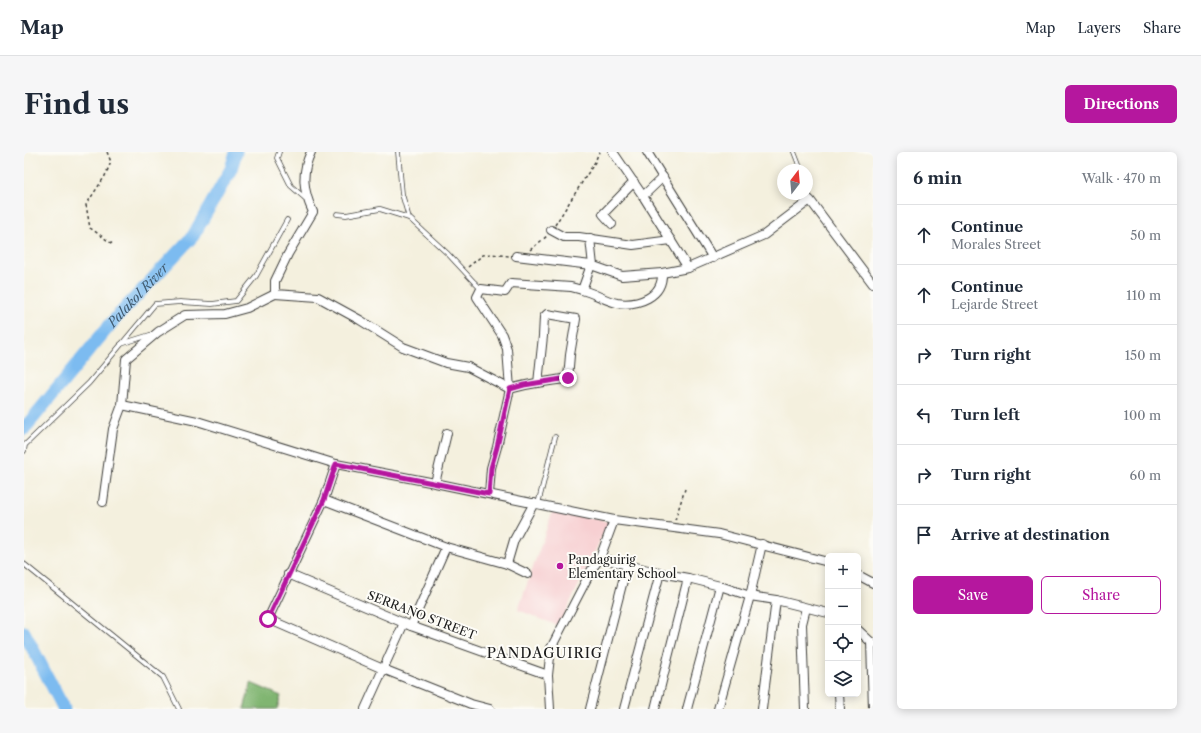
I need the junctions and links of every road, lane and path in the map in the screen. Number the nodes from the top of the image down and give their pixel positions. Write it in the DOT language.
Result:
graph roads {
  1 [pos="107,152"];
  2 [pos="279,152"];
  3 [pos="311,152"];
  4 [pos="398,152"];
  5 [pos="599,152"];
  6 [pos="613,152"];
  7 [pos="647,152"];
  8 [pos="794,152"];
  9 [pos="799,164"];
  10 [pos="663,177"];
  11 [pos="634,182"];
  12 [pos="643,196"];
  13 [pos="307,199"];
  14 [pos="810,200"];
  15 [pos="337,214"];
  16 [pos="409,218"];
  17 [pos="287,220"];
  18 [pos="612,224"];
  19 [pos="552,230"];
  20 [pos="590,238"];
  21 [pos="671,240"];
  22 [pos="114,245"];
  23 [pos="528,252"];
  24 [pos="516,256"];
  25 [pos="713,258"];
  26 [pos="592,266"];
  27 [pos="688,268"];
  28 [pos="463,271"];
  29 [pos="662,273"];
  30 [pos="873,284"];
  31 [pos="481,288"];
  32 [pos="582,290"];
  33 [pos="275,294"];
  34 [pos="158,332"];
  35 [pos="121,345"];
  36 [pos="538,383"];
  37 [pos="510,389"];
  38 [pos="122,405"];
  39 [pos="447,433"];
  40 [pos="555,437"];
  41 [pos="24,451"];
  42 [pos="336,464"];
  43 [pos="435,483"];
  44 [pos="686,489"];
  45 [pos="489,494"];
  46 [pos="324,500"];
  47 [pos="103,502"];
  48 [pos="536,503"];
  49 [pos="614,520"];
  50 [pos="673,528"];
  51 [pos="762,544"];
  52 [pos="446,547"];
  53 [pos="600,558"];
  54 [pos="825,561"];
  55 [pos="24,564"];
  56 [pos="507,564"];
  57 [pos="627,565"];
  58 [pos="288,574"];
  59 [pos="528,574"];
  60 [pos="660,574"];
  61 [pos="861,577"];
  62 [pos="688,578"];
  63 [pos="873,583"];
  64 [pos="720,586"];
  65 [pos="750,596"];
  66 [pos="776,600"];
  67 [pos="806,608"];
  68 [pos="825,613"];
  69 [pos="408,624"];
  70 [pos="861,633"];
  71 [pos="872,643"];
  72 [pos="383,669"];
  73 [pos="548,675"];
  74 [pos="839,697"];
  75 [pos="179,709"];
  76 [pos="365,709"];
  77 [pos="490,709"];
  78 [pos="550,709"];
  79 [pos="590,709"];
  80 [pos="624,709"];
  81 [pos="655,709"];
  82 [pos="687,709"];
  83 [pos="718,709"];
  84 [pos="762,709"];
  85 [pos="805,709"];
  86 [pos="840,709"];
  87 [pos="873,709"];
  1 -- 22 [label="path"];
  2 -- 13 [label="lane"];
  3 -- 13 [label="street"];
  4 -- 16 [label="lane"];
  5 -- 19 [label="path"];
  6 -- 11 [label="street"];
  7 -- 10 [label="street"];
  8 -- 9 [label="lane"];
  10 -- 12 [label="street"];
  10 -- 25 [label="street"];
  11 -- 12 [label="street"];
  11 -- 18 [label="street"];
  12 -- 21 [label="street"];
  13 -- 33 [label="street"];
  14 -- 25 [label="street"];
  14 -- 30 [label="street"];
  15 -- 16 [label="lane"];
  16 -- 28 [label="lane"];
  17 -- 35 [label="lane"];
  19 -- 20 [label="street"];
  19 -- 23 [label="path"];
  20 -- 21 [label="street"];
  20 -- 26 [label="street"];
  21 -- 27 [label="street"];
  24 -- 26 [label="street"];
  24 -- 28 [label="path"];
  25 -- 27 [label="street"];
  26 -- 29 [label="street"];
  26 -- 32 [label="street"];
  27 -- 29 [label="street"];
  28 -- 31 [label="lane"];
  29 -- 32 [label="street"];
  31 -- 32 [label="street"];
  31 -- 37 [label="street"];
  33 -- 34 [label="street"];
  33 -- 37 [label="street"];
  34 -- 35 [label="lane"];
  34 -- 38 [label="street"];
  35 -- 41 [label="lane"];
  36 -- 36 [label="street"];
  36 -- 37 [label="street"];
  37 -- 45 [label="street"];
  38 -- 42 [label="street"];
  38 -- 47 [label="street"];
  39 -- 43 [label="street"];
  40 -- 48 [label="lane"];
  42 -- 43 [label="street"];
  42 -- 46 [label="street"];
  43 -- 45 [label="street"];
  44 -- 50 [label="path"];
  45 -- 48 [label="street"];
  46 -- 52 [label="street"];
  46 -- 58 [label="street"];
  48 -- 49 [label="street"];
  48 -- 56 [label="street"];
  49 -- 50 [label="street"];
  49 -- 53 [label="street"];
  50 -- 51 [label="street"];
  51 -- 54 [label="street"];
  51 -- 65 [label="street"];
  52 -- 56 [label="street"];
  52 -- 69 [label="street"];
  53 -- 57 [label="street"];
  53 -- 73 [label="street"];
  55 -- 75 [label="lane"];
  56 -- 59 [label="street"];
  57 -- 60 [label="street"];
  57 -- 79 [label="street"];
  58 -- 69 [label="street, SERRANO STREET"];
  58 -- 72 [label="street"];
  60 -- 62 [label="street"];
  60 -- 80 [label="street"];
  61 -- 63 [label="street"];
  62 -- 64 [label="street"];
  62 -- 81 [label="street"];
  64 -- 65 [label="street"];
  64 -- 82 [label="street"];
  65 -- 66 [label="street"];
  65 -- 83 [label="street"];
  66 -- 67 [label="street"];
  66 -- 84 [label="street"];
  67 -- 68 [label="street"];
  67 -- 85 [label="street"];
  69 -- 72 [label="street"];
  69 -- 73 [label="street, SERRANO STREET"];
  70 -- 71 [label="street"];
  71 -- 87 [label="street"];
  72 -- 76 [label="street"];
  72 -- 77 [label="street"];
  73 -- 78 [label="street"];
  74 -- 86 [label="street"];
}
